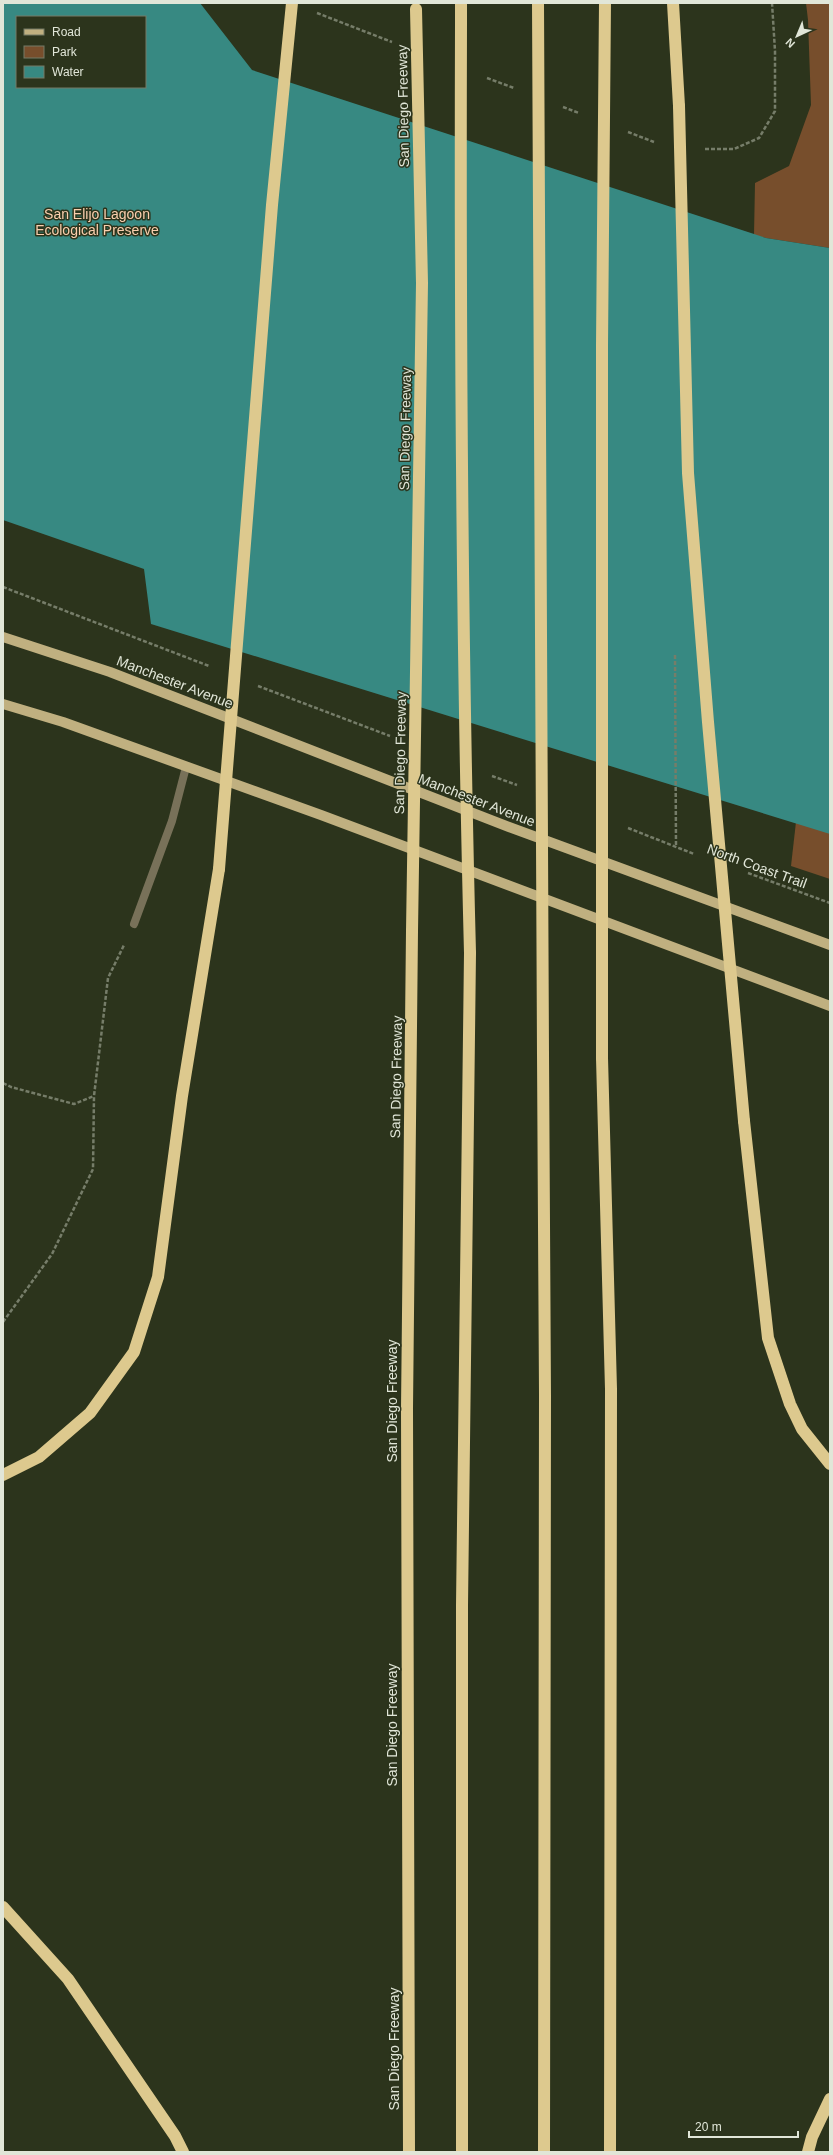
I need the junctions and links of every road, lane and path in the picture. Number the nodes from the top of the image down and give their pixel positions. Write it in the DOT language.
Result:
graph roads {
  1 [pos="292,3"];
  2 [pos="461,3"];
  3 [pos="538,3"];
  4 [pos="605,3"];
  5 [pos="673,3"];
  6 [pos="772,3"];
  7 [pos="416,6"];
  8 [pos="702,149"];
  9 [pos="3,587"];
  10 [pos="3,637"];
  11 [pos="215,669"];
  12 [pos="252,683"];
  13 [pos="3,704"];
  14 [pos="393,738"];
  15 [pos="186,766"];
  16 [pos="490,775"];
  17 [pos="520,787"];
  18 [pos="624,827"];
  19 [pos="698,855"];
  20 [pos="742,871"];
  21 [pos="830,903"];
  22 [pos="134,924"];
  23 [pos="830,945"];
  24 [pos="830,1006"];
  25 [pos="3,1083"];
  26 [pos="94,1096"];
  27 [pos="3,1322"];
  28 [pos="830,1464"];
  29 [pos="3,1475"];
  30 [pos="3,1907"];
  31 [pos="830,2099"];
  32 [pos="183,2152"];
  33 [pos="409,2152"];
  34 [pos="462,2152"];
  35 [pos="544,2152"];
  36 [pos="610,2152"];
  37 [pos="808,2152"];
  1 -- 29 [label="highway, bridge"];
  2 -- 34 [label="highway, bridge"];
  3 -- 35 [label="highway, bridge"];
  4 -- 36 [label="highway, bridge"];
  5 -- 28 [label="highway, bridge"];
  6 -- 8 [label="path"];
  7 -- 33 [label="highway, San Diego Freeway, bridge"];
  9 -- 11 [label="path"];
  10 -- 23 [label="main road, Manchester Avenue"];
  12 -- 14 [label="path"];
  13 -- 15 [label="main road"];
  15 -- 22 [label="lane"];
  15 -- 24 [label="main road"];
  16 -- 17 [label="path"];
  18 -- 19 [label="path, North Coast Trail"];
  20 -- 21 [label="path, North Coast Trail"];
  22 -- 26 [label="path"];
  25 -- 26 [label="path"];
  26 -- 27 [label="path"];
  30 -- 32 [label="highway"];
  31 -- 37 [label="highway"];
}
